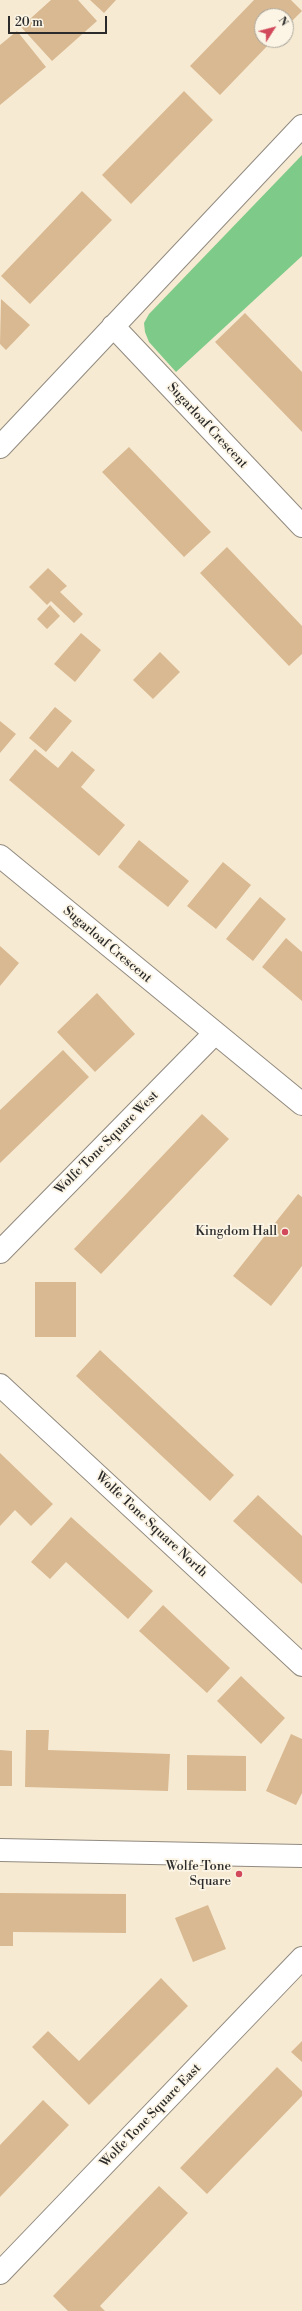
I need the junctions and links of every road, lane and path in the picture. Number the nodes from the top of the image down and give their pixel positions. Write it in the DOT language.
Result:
graph roads {
  1 [pos="302,126"];
  2 [pos="113,326"];
  3 [pos="0,447"];
  4 [pos="302,526"];
  5 [pos="0,856"];
  6 [pos="215,1033"];
  7 [pos="302,1104"];
  8 [pos="0,1252"];
  9 [pos="0,1385"];
  10 [pos="302,1665"];
  11 [pos="0,1850"];
  12 [pos="302,1856"];
  13 [pos="302,1958"];
  14 [pos="0,2273"];
  1 -- 2 [label="street"];
  2 -- 3 [label="street"];
  2 -- 4 [label="street, Sugarloaf Crescent"];
  5 -- 6 [label="street, Sugarloaf Crescent"];
  6 -- 7 [label="street, Sugarloaf Crescent"];
  6 -- 8 [label="street, Wolfe Tone Square West"];
  9 -- 10 [label="street, Wolfe Tone Square North"];
  11 -- 12 [label="street"];
  13 -- 14 [label="street, Wolfe Tone Square East"];
}
